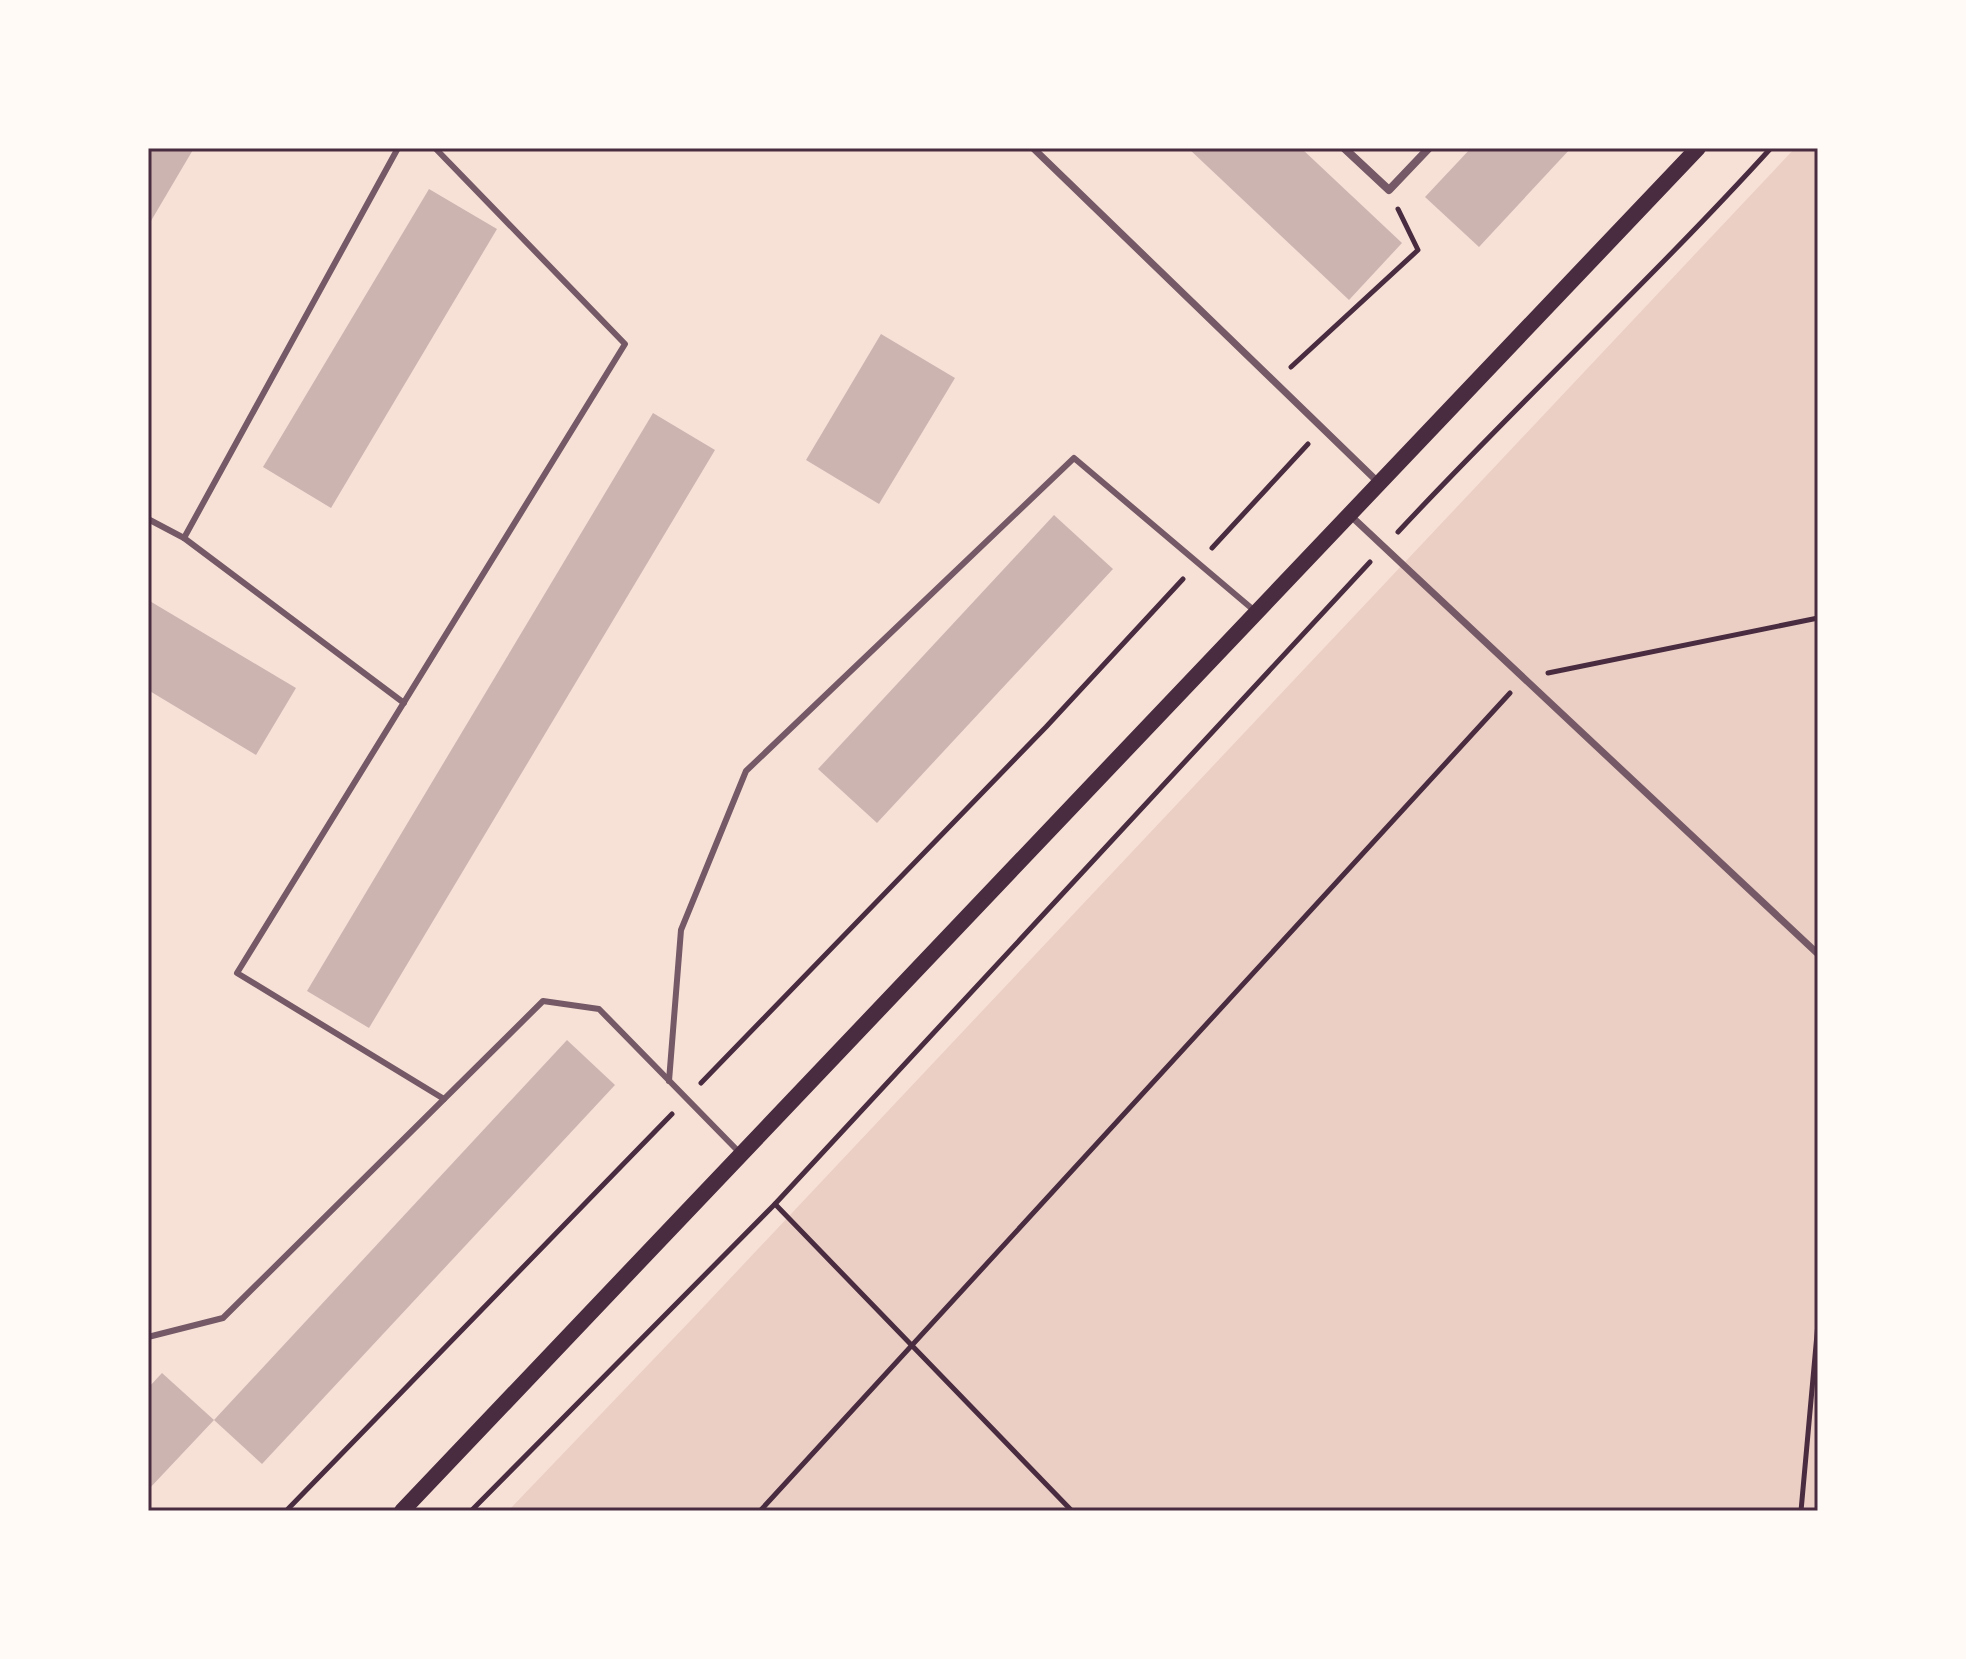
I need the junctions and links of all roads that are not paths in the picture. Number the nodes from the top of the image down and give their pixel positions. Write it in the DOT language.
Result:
graph roads {
  1 [pos="398,148"];
  2 [pos="435,148"];
  3 [pos="1033,148"];
  4 [pos="1344,148"];
  5 [pos="1429,148"];
  6 [pos="1698,148"];
  7 [pos="1379,483"];
  8 [pos="1349,515"];
  9 [pos="148,519"];
  10 [pos="184,538"];
  11 [pos="1256,612"];
  12 [pos="404,703"];
  13 [pos="1818,954"];
  14 [pos="669,1081"];
  15 [pos="444,1099"];
  16 [pos="741,1155"];
  17 [pos="148,1337"];
  18 [pos="402,1511"];
  1 -- 10 [label="lane"];
  2 -- 12 [label="lane"];
  3 -- 7 [label="street"];
  4 -- 5 [label="street"];
  6 -- 7 [label="main road"];
  7 -- 8 [label="main road"];
  8 -- 11 [label="main road"];
  8 -- 13 [label="street"];
  9 -- 10 [label="lane"];
  10 -- 12 [label="lane"];
  11 -- 14 [label="lane"];
  11 -- 16 [label="main road"];
  12 -- 15 [label="lane"];
  14 -- 15 [label="lane"];
  14 -- 16 [label="lane"];
  15 -- 17 [label="lane"];
  16 -- 18 [label="main road"];
}
